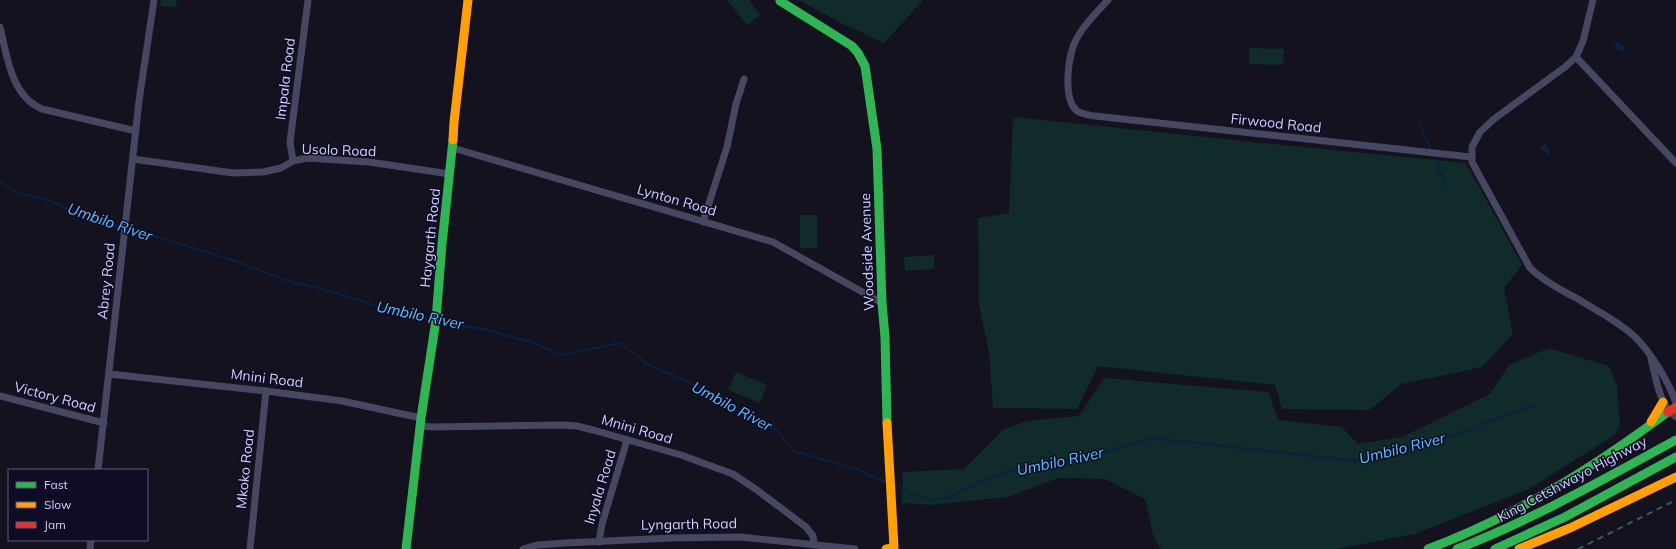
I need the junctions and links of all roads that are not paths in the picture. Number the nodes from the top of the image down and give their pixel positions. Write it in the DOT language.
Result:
graph roads {
  1 [pos="154,0"];
  2 [pos="308,0"];
  3 [pos="468,0"];
  4 [pos="1108,0"];
  5 [pos="1593,0"];
  6 [pos="780,1"];
  7 [pos="0,27"];
  8 [pos="1576,57"];
  9 [pos="744,79"];
  10 [pos="136,131"];
  11 [pos="453,148"];
  12 [pos="1471,158"];
  13 [pos="133,159"];
  14 [pos="294,161"];
  15 [pos="1676,163"];
  16 [pos="450,174"];
  17 [pos="703,222"];
  18 [pos="882,304"];
  19 [pos="1650,357"];
  20 [pos="109,374"];
  21 [pos="266,391"];
  22 [pos="0,396"];
  23 [pos="1663,402"];
  24 [pos="1676,403"];
  25 [pos="1673,412"];
  26 [pos="420,422"];
  27 [pos="104,423"];
  28 [pos="1649,426"];
  29 [pos="628,440"];
  30 [pos="1676,440"];
  31 [pos="1676,457"];
  32 [pos="98,469"];
  33 [pos="1676,477"];
  34 [pos="595,544"];
  35 [pos="814,544"];
  36 [pos="565,546"];
  37 [pos="890,548"];
  38 [pos="250,549"];
  39 [pos="406,549"];
  40 [pos="523,549"];
  41 [pos="855,549"];
  42 [pos="1428,549"];
  43 [pos="1457,549"];
  44 [pos="1495,549"];
  45 [pos="1519,549"];
  1 -- 10 [label="street, Abrey Road"];
  2 -- 14 [label="street, Impala Road"];
  3 -- 11 [label="main road, Haygarth Road"];
  4 -- 12 [label="street, Firwood Road"];
  5 -- 8 [label="street"];
  6 -- 18 [label="main road, Woodside Avenue"];
  7 -- 10 [label="street"];
  8 -- 12 [label="street"];
  8 -- 15 [label="street"];
  9 -- 17 [label="street"];
  10 -- 13 [label="street, Abrey Road"];
  11 -- 16 [label="main road, Haygarth Road"];
  11 -- 17 [label="street, Lynton Road"];
  12 -- 19 [label="street"];
  13 -- 14 [label="street, Usolo Road"];
  13 -- 20 [label="street, Abrey Road"];
  14 -- 16 [label="street, Usolo Road"];
  16 -- 26 [label="main road, Haygarth Road"];
  17 -- 18 [label="street, Lynton Road"];
  18 -- 37 [label="main road, Woodside Avenue"];
  19 -- 23 [label="street"];
  19 -- 24 [label="street"];
  20 -- 21 [label="street, Mnini Road"];
  20 -- 27 [label="street, Abrey Road"];
  21 -- 26 [label="street, Mnini Road"];
  21 -- 38 [label="street, Mkoko Road"];
  22 -- 27 [label="street, Victory Road"];
  23 -- 25 [label="street"];
  23 -- 28 [label="main road"];
  25 -- 28 [label="main road"];
  26 -- 29 [label="street, Mnini Road"];
  26 -- 39 [label="main road, Haygarth Road"];
  27 -- 32 [label="street, Abrey Road"];
  28 -- 42 [label="main road"];
  29 -- 34 [label="street, Inyala Road"];
  29 -- 35 [label="street, Mnini Road"];
  30 -- 43 [label="main road, King Cetshwayo Highway"];
  31 -- 44 [label="main road, King Cetshwayo Highway"];
  33 -- 45 [label="main road"];
  34 -- 35 [label="street, Lyngarth Road"];
  34 -- 36 [label="street, Lyngarth Road"];
  35 -- 41 [label="street, Lyngarth Road"];
  36 -- 40 [label="street, Lyngarth Road"];
}
